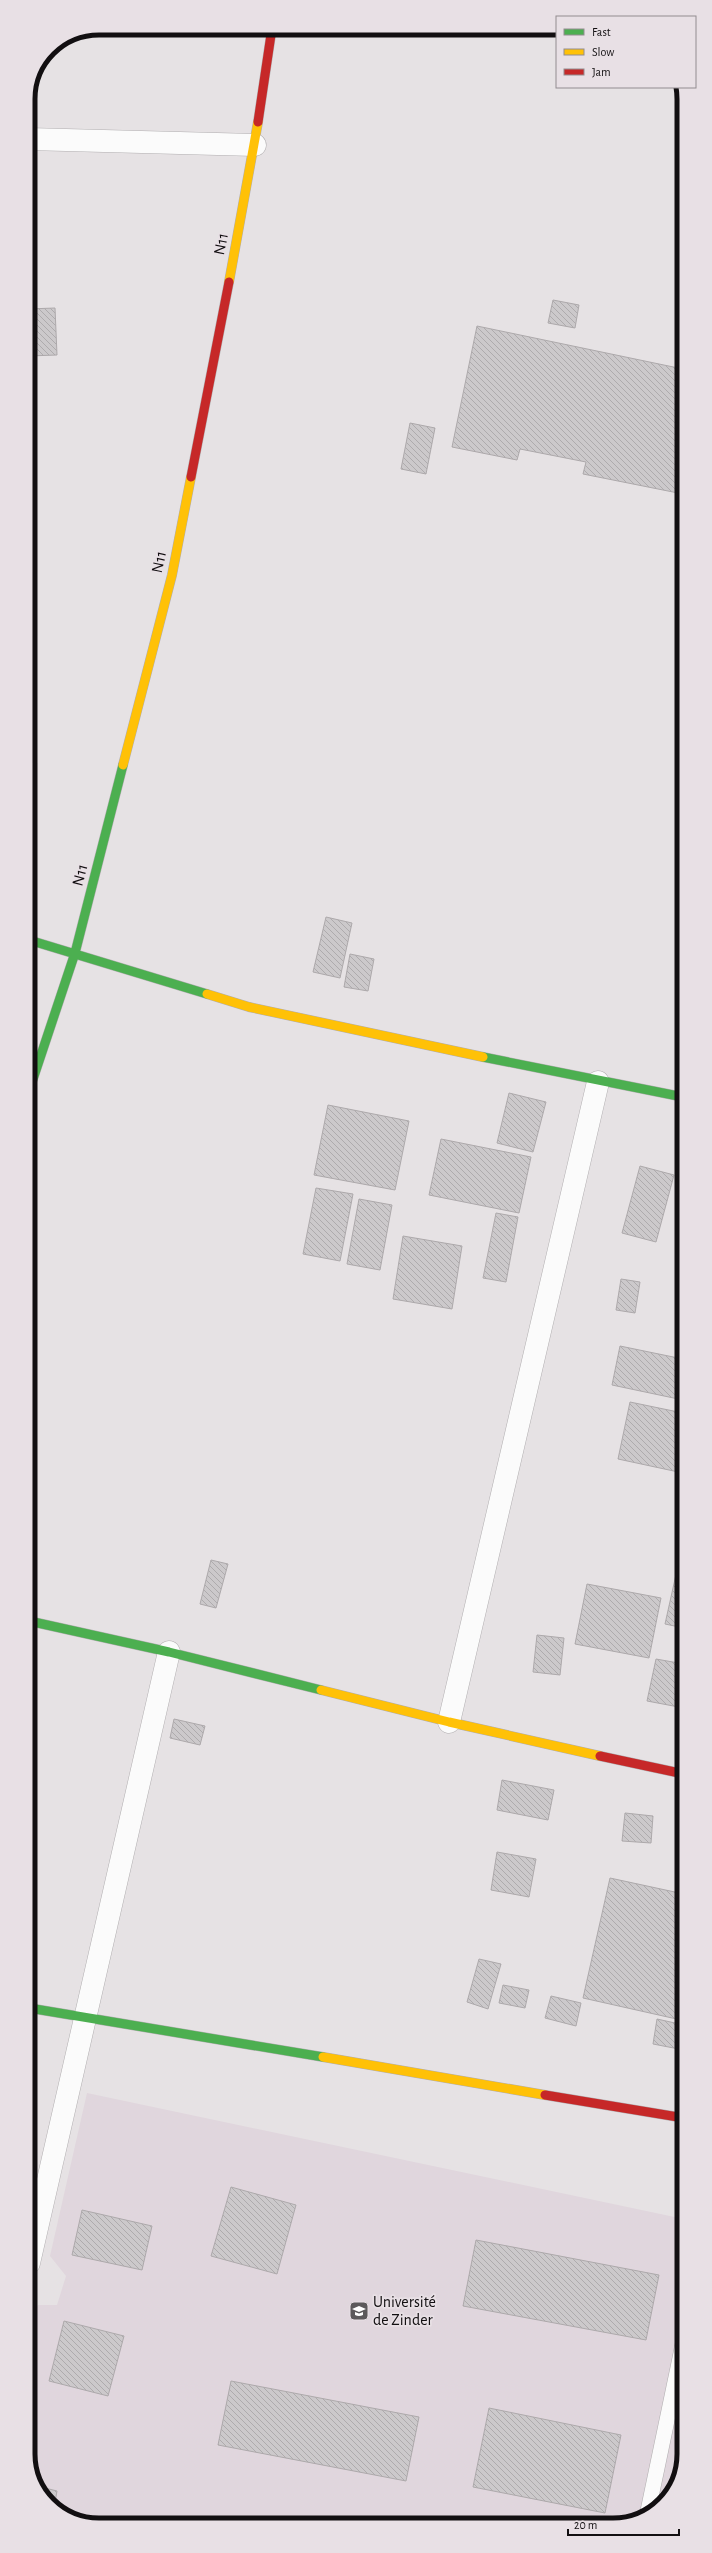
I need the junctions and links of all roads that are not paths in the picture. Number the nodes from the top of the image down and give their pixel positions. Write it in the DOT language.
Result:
graph roads {
  1 [pos="271,35"];
  2 [pos="35,139"];
  3 [pos="256,145"];
  4 [pos="35,942"];
  5 [pos="75,953"];
  6 [pos="35,1073"];
  7 [pos="598,1082"];
  8 [pos="677,1096"];
  9 [pos="35,1622"];
  10 [pos="169,1652"];
  11 [pos="449,1722"];
  12 [pos="677,1772"];
  13 [pos="35,2009"];
  14 [pos="84,2019"];
  15 [pos="677,2117"];
  16 [pos="35,2236"];
  17 [pos="677,2372"];
  18 [pos="649,2506"];
  1 -- 3 [label="street, N11"];
  2 -- 3 [label="street"];
  3 -- 5 [label="street, N11"];
  4 -- 5 [label="street"];
  5 -- 6 [label="street, N11"];
  5 -- 7 [label="street"];
  7 -- 8 [label="street"];
  7 -- 11 [label="street"];
  9 -- 10 [label="street"];
  10 -- 11 [label="street"];
  10 -- 14 [label="street"];
  11 -- 12 [label="street"];
  13 -- 14 [label="street"];
  14 -- 15 [label="street"];
  14 -- 16 [label="street"];
  17 -- 18 [label="lane"];
}
